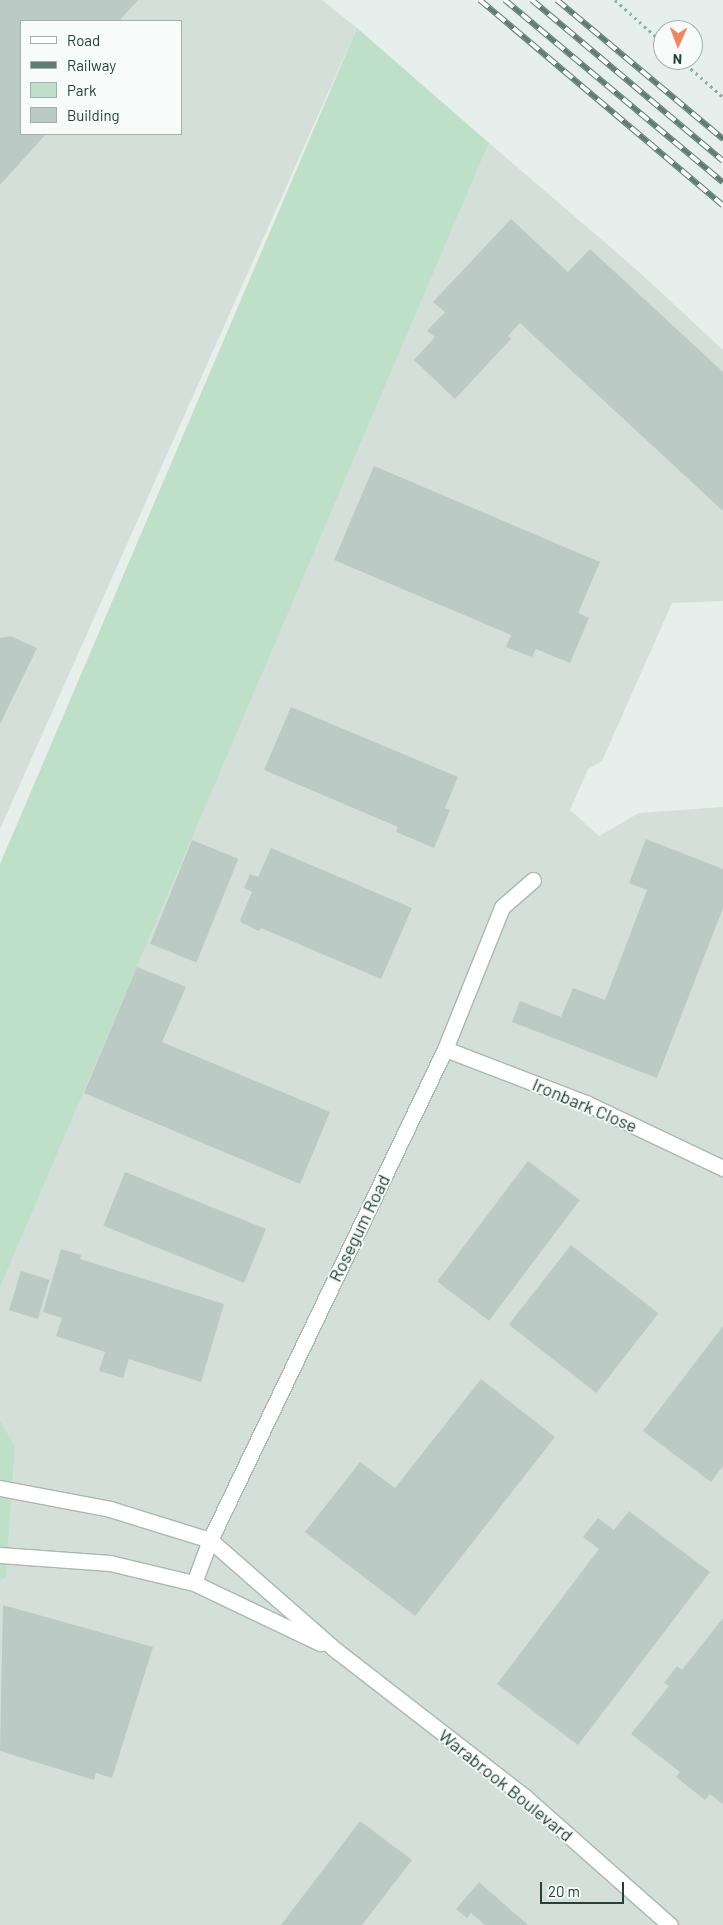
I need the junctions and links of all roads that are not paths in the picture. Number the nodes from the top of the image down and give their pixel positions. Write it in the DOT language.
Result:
graph roads {
  1 [pos="533,880"];
  2 [pos="445,1049"];
  3 [pos="723,1168"];
  4 [pos="0,1488"];
  5 [pos="210,1540"];
  6 [pos="0,1555"];
  7 [pos="194,1583"];
  8 [pos="337,1651"];
  9 [pos="670,1925"];
  1 -- 2 [label="street, Rosegum Road"];
  2 -- 3 [label="street, Ironbark Close"];
  2 -- 5 [label="street, Rosegum Road"];
  4 -- 5 [label="street, Warabrook Boulevard"];
  5 -- 7 [label="street, Rosegum Road"];
  5 -- 8 [label="street, Warabrook Boulevard"];
  6 -- 7 [label="street, Warabrook Boulevard"];
  7 -- 8 [label="street, Warabrook Boulevard"];
  8 -- 9 [label="street, Warabrook Boulevard"];
}
